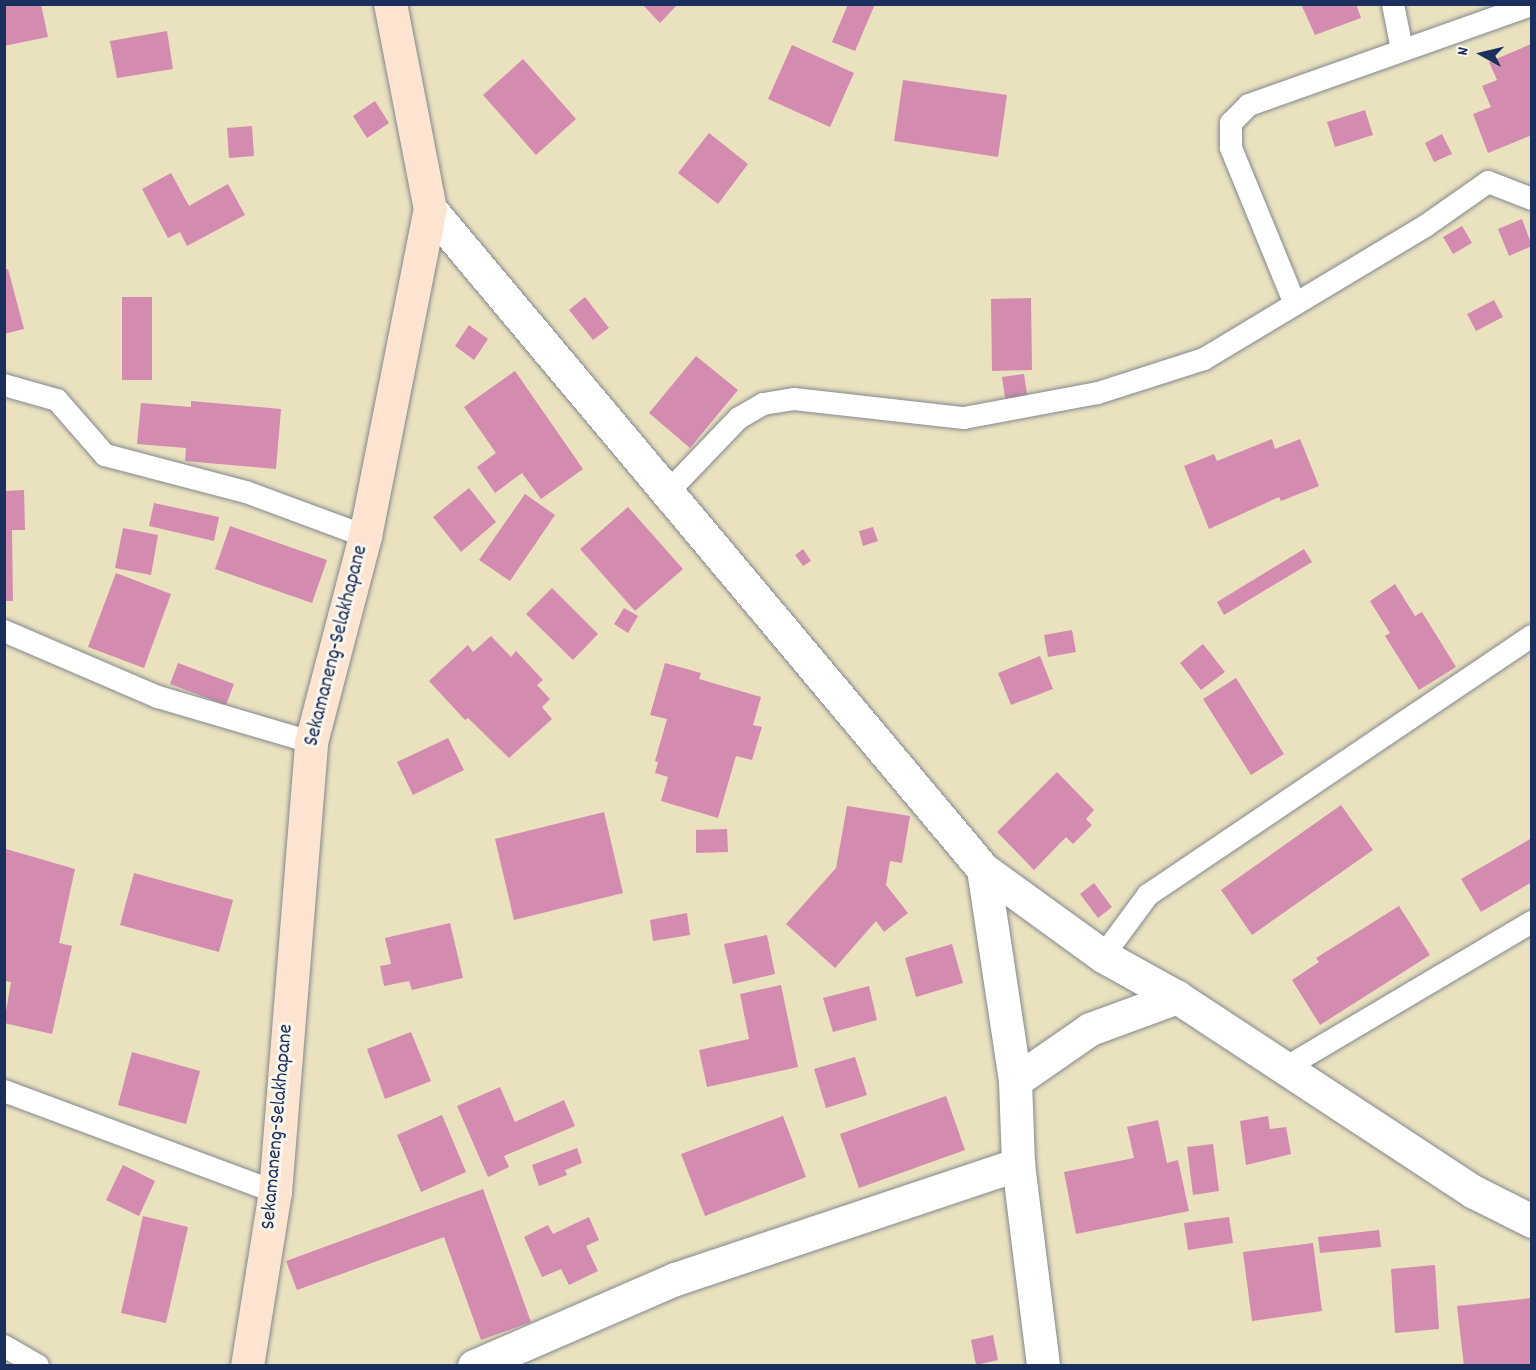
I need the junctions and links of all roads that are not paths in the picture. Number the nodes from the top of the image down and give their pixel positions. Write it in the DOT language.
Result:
graph roads {
  1 [pos="390,4"];
  2 [pos="1393,4"];
  3 [pos="1532,5"];
  4 [pos="1402,50"];
  5 [pos="1532,199"];
  6 [pos="430,209"];
  7 [pos="1295,304"];
  8 [pos="4,385"];
  9 [pos="667,493"];
  10 [pos="365,536"];
  11 [pos="4,632"];
  12 [pos="1532,636"];
  13 [pos="310,742"];
  14 [pos="983,869"];
  15 [pos="1532,922"];
  16 [pos="1103,956"];
  17 [pos="1177,997"];
  18 [pos="1285,1068"];
  19 [pos="1015,1081"];
  20 [pos="4,1091"];
  21 [pos="1018,1164"];
  22 [pos="275,1192"];
  23 [pos="1532,1221"];
  24 [pos="4,1346"];
  25 [pos="38,1365"];
  26 [pos="247,1365"];
  27 [pos="474,1365"];
  28 [pos="1042,1365"];
  1 -- 6 [label="street, Sekamaneng-Selakhapane"];
  2 -- 4 [label="lane"];
  3 -- 4 [label="lane"];
  4 -- 7 [label="lane"];
  5 -- 7 [label="lane"];
  6 -- 9 [label="street"];
  6 -- 10 [label="street, Sekamaneng-Selakhapane"];
  7 -- 9 [label="lane"];
  8 -- 10 [label="lane"];
  9 -- 14 [label="street"];
  10 -- 13 [label="street, Sekamaneng-Selakhapane"];
  11 -- 13 [label="lane"];
  12 -- 16 [label="lane"];
  13 -- 22 [label="street, Sekamaneng-Selakhapane"];
  14 -- 16 [label="street"];
  14 -- 19 [label="street"];
  15 -- 18 [label="lane"];
  16 -- 17 [label="street"];
  17 -- 18 [label="street"];
  17 -- 19 [label="street"];
  18 -- 23 [label="street"];
  19 -- 21 [label="street"];
  20 -- 22 [label="lane"];
  21 -- 27 [label="street"];
  21 -- 28 [label="street"];
  22 -- 26 [label="street, Sekamaneng-Selakhapane"];
  24 -- 25 [label="lane"];
}
